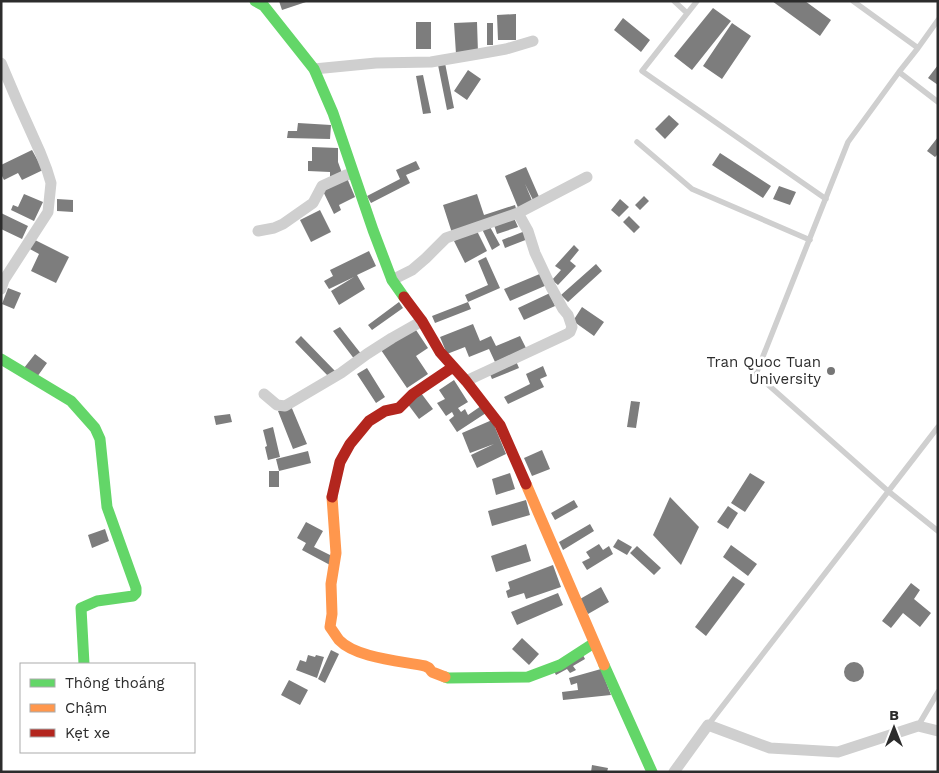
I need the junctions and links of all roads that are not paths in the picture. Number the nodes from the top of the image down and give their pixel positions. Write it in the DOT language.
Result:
graph roads {
  1 [pos="674,1"];
  2 [pos="696,1"];
  3 [pos="853,1"];
  4 [pos="263,3"];
  5 [pos="687,13"];
  6 [pos="938,20"];
  7 [pos="533,41"];
  8 [pos="918,48"];
  9 [pos="1,63"];
  10 [pos="314,69"];
  11 [pos="899,72"];
  12 [pos="938,102"];
  13 [pos="637,142"];
  14 [pos="353,174"];
  15 [pos="586,177"];
  16 [pos="826,199"];
  17 [pos="518,213"];
  18 [pos="258,231"];
  19 [pos="810,240"];
  20 [pos="392,280"];
  21 [pos="1,288"];
  22 [pos="422,322"];
  23 [pos="1,359"];
  24 [pos="453,367"];
  25 [pos="466,381"];
  26 [pos="264,394"];
  27 [pos="938,427"];
  28 [pos="888,491"];
  29 [pos="938,531"];
  30 [pos="594,643"];
  31 [pos="84,663"];
  32 [pos="938,692"];
  33 [pos="935,700"];
  34 [pos="708,725"];
  35 [pos="918,726"];
  36 [pos="938,730"];
  37 [pos="652,772"];
  38 [pos="674,772"];
  1 -- 5 [label="lane"];
  2 -- 5 [label="lane"];
  3 -- 8 [label="lane"];
  4 -- 10 [label="street"];
  5 -- 16 [label="lane"];
  6 -- 8 [label="lane"];
  7 -- 10 [label="street"];
  8 -- 11 [label="lane"];
  9 -- 21 [label="street"];
  10 -- 14 [label="street"];
  11 -- 12 [label="lane"];
  11 -- 16 [label="lane"];
  13 -- 19 [label="lane"];
  14 -- 18 [label="street"];
  14 -- 20 [label="street"];
  15 -- 17 [label="street"];
  16 -- 19 [label="lane"];
  17 -- 20 [label="street"];
  17 -- 25 [label="street"];
  19 -- 28 [label="lane"];
  20 -- 22 [label="street"];
  22 -- 24 [label="street"];
  22 -- 26 [label="street"];
  23 -- 31 [label="street"];
  24 -- 25 [label="street"];
  24 -- 30 [label="street"];
  25 -- 30 [label="street"];
  27 -- 28 [label="lane"];
  28 -- 29 [label="lane"];
  28 -- 34 [label="lane"];
  30 -- 37 [label="street"];
  32 -- 33 [label="lane"];
  33 -- 35 [label="lane"];
  34 -- 35 [label="street"];
  34 -- 38 [label="street"];
  35 -- 36 [label="street"];
}
